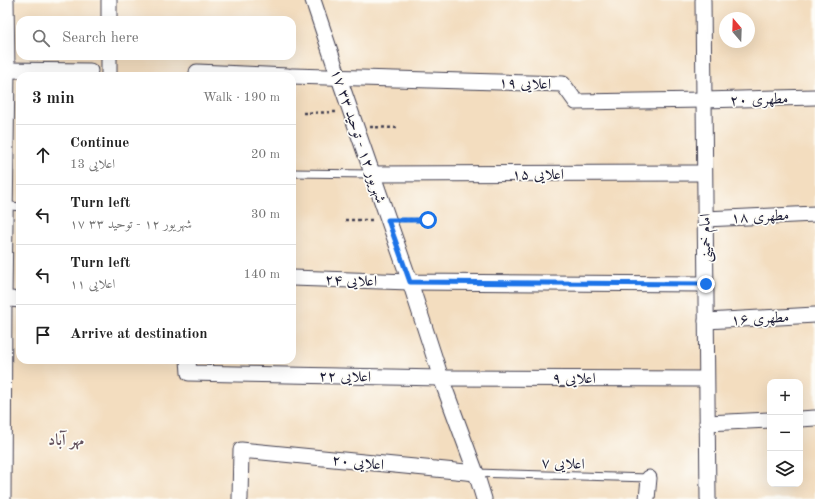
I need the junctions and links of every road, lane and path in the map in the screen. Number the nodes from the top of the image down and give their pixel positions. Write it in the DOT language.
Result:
graph roads {
  1 [pos="3,0"];
  2 [pos="109,0"];
  3 [pos="313,0"];
  4 [pos="703,0"];
  5 [pos="109,16"];
  6 [pos="109,60"];
  7 [pos="4,70"];
  8 [pos="90,70"];
  9 [pos="109,72"];
  10 [pos="296,76"];
  11 [pos="339,78"];
  12 [pos="815,97"];
  13 [pos="704,100"];
  14 [pos="351,112"];
  15 [pos="303,113"];
  16 [pos="356,127"];
  17 [pos="398,128"];
  18 [pos="296,173"];
  19 [pos="704,173"];
  20 [pos="372,174"];
  21 [pos="11,206"];
  22 [pos="815,214"];
  23 [pos="705,219"];
  24 [pos="345,220"];
  25 [pos="388,220"];
  26 [pos="428,220"];
  27 [pos="1,265"];
  28 [pos="296,278"];
  29 [pos="410,282"];
  30 [pos="706,284"];
  31 [pos="7,299"];
  32 [pos="815,315"];
  33 [pos="706,321"];
  34 [pos="188,364"];
  35 [pos="441,378"];
  36 [pos="706,379"];
  37 [pos="815,418"];
  38 [pos="803,419"];
  39 [pos="767,420"];
  40 [pos="707,423"];
  41 [pos="0,460"];
  42 [pos="476,473"];
  43 [pos="649,478"];
  44 [pos="0,499"];
  45 [pos="240,499"];
  46 [pos="484,499"];
  47 [pos="647,499"];
  48 [pos="708,499"];
  1 -- 7 [label="street"];
  2 -- 5 [label="street"];
  3 -- 11 [label="street, ۱۷ شهریور ۱۲ - توحید ۳۳"];
  4 -- 13 [label="street, امام خمینی"];
  6 -- 9 [label="street"];
  7 -- 8 [label="street"];
  7 -- 21 [label="street"];
  10 -- 11 [label="street"];
  11 -- 13 [label="street, اعلایی ۱۹"];
  11 -- 14 [label="street, ۱۷ شهریور ۱۲ - توحید ۳۳"];
  12 -- 13 [label="street, مطهری ۲۰"];
  13 -- 19 [label="street, امام خمینی"];
  14 -- 15 [label="path"];
  14 -- 16 [label="street, ۱۷ شهریور ۱۲ - توحید ۳۳"];
  16 -- 17 [label="path"];
  16 -- 20 [label="street, ۱۷ شهریور ۱۲ - توحید ۳۳"];
  18 -- 20 [label="lane"];
  19 -- 20 [label="street, اعلایی ۱۵"];
  19 -- 23 [label="street, امام خمینی"];
  20 -- 25 [label="street, ۱۷ شهریور ۱۲ - توحید ۳۳"];
  21 -- 27 [label="street"];
  22 -- 23 [label="street, مطهری ۱۸"];
  23 -- 30 [label="street, امام خمینی"];
  24 -- 25 [label="path"];
  25 -- 26 [label="path"];
  25 -- 29 [label="street, ۱۷ شهریور ۱۲ - توحید ۳۳"];
  27 -- 31 [label="street"];
  28 -- 29 [label="street, اعلایی ۲۴"];
  29 -- 30 [label="street, اعلایی ۲۴"];
  29 -- 35 [label="street, ۱۷ شهریور ۱۲ - توحید ۳۳"];
  30 -- 33 [label="street, امام خمینی"];
  31 -- 41 [label="street"];
  32 -- 33 [label="street, مطهری ۱۶"];
  33 -- 36 [label="street, امام خمینی"];
  34 -- 35 [label="street, اعلایی ۲۲"];
  35 -- 36 [label="street, اعلایی ۹"];
  35 -- 42 [label="street, ۱۷ شهریور ۱۲ - توحید ۳۳"];
  36 -- 40 [label="street, امام خمینی"];
  37 -- 38 [label="street"];
  39 -- 40 [label="street"];
  40 -- 48 [label="street, امام خمینی"];
  41 -- 44 [label="street"];
  42 -- 43 [label="lane, اعلایی ۷"];
  42 -- 45 [label="street, اعلایی ۲۰"];
  42 -- 46 [label="street, ۱۷ شهریور ۱۲ - توحید ۳۳"];
  43 -- 47 [label="street"];
}
